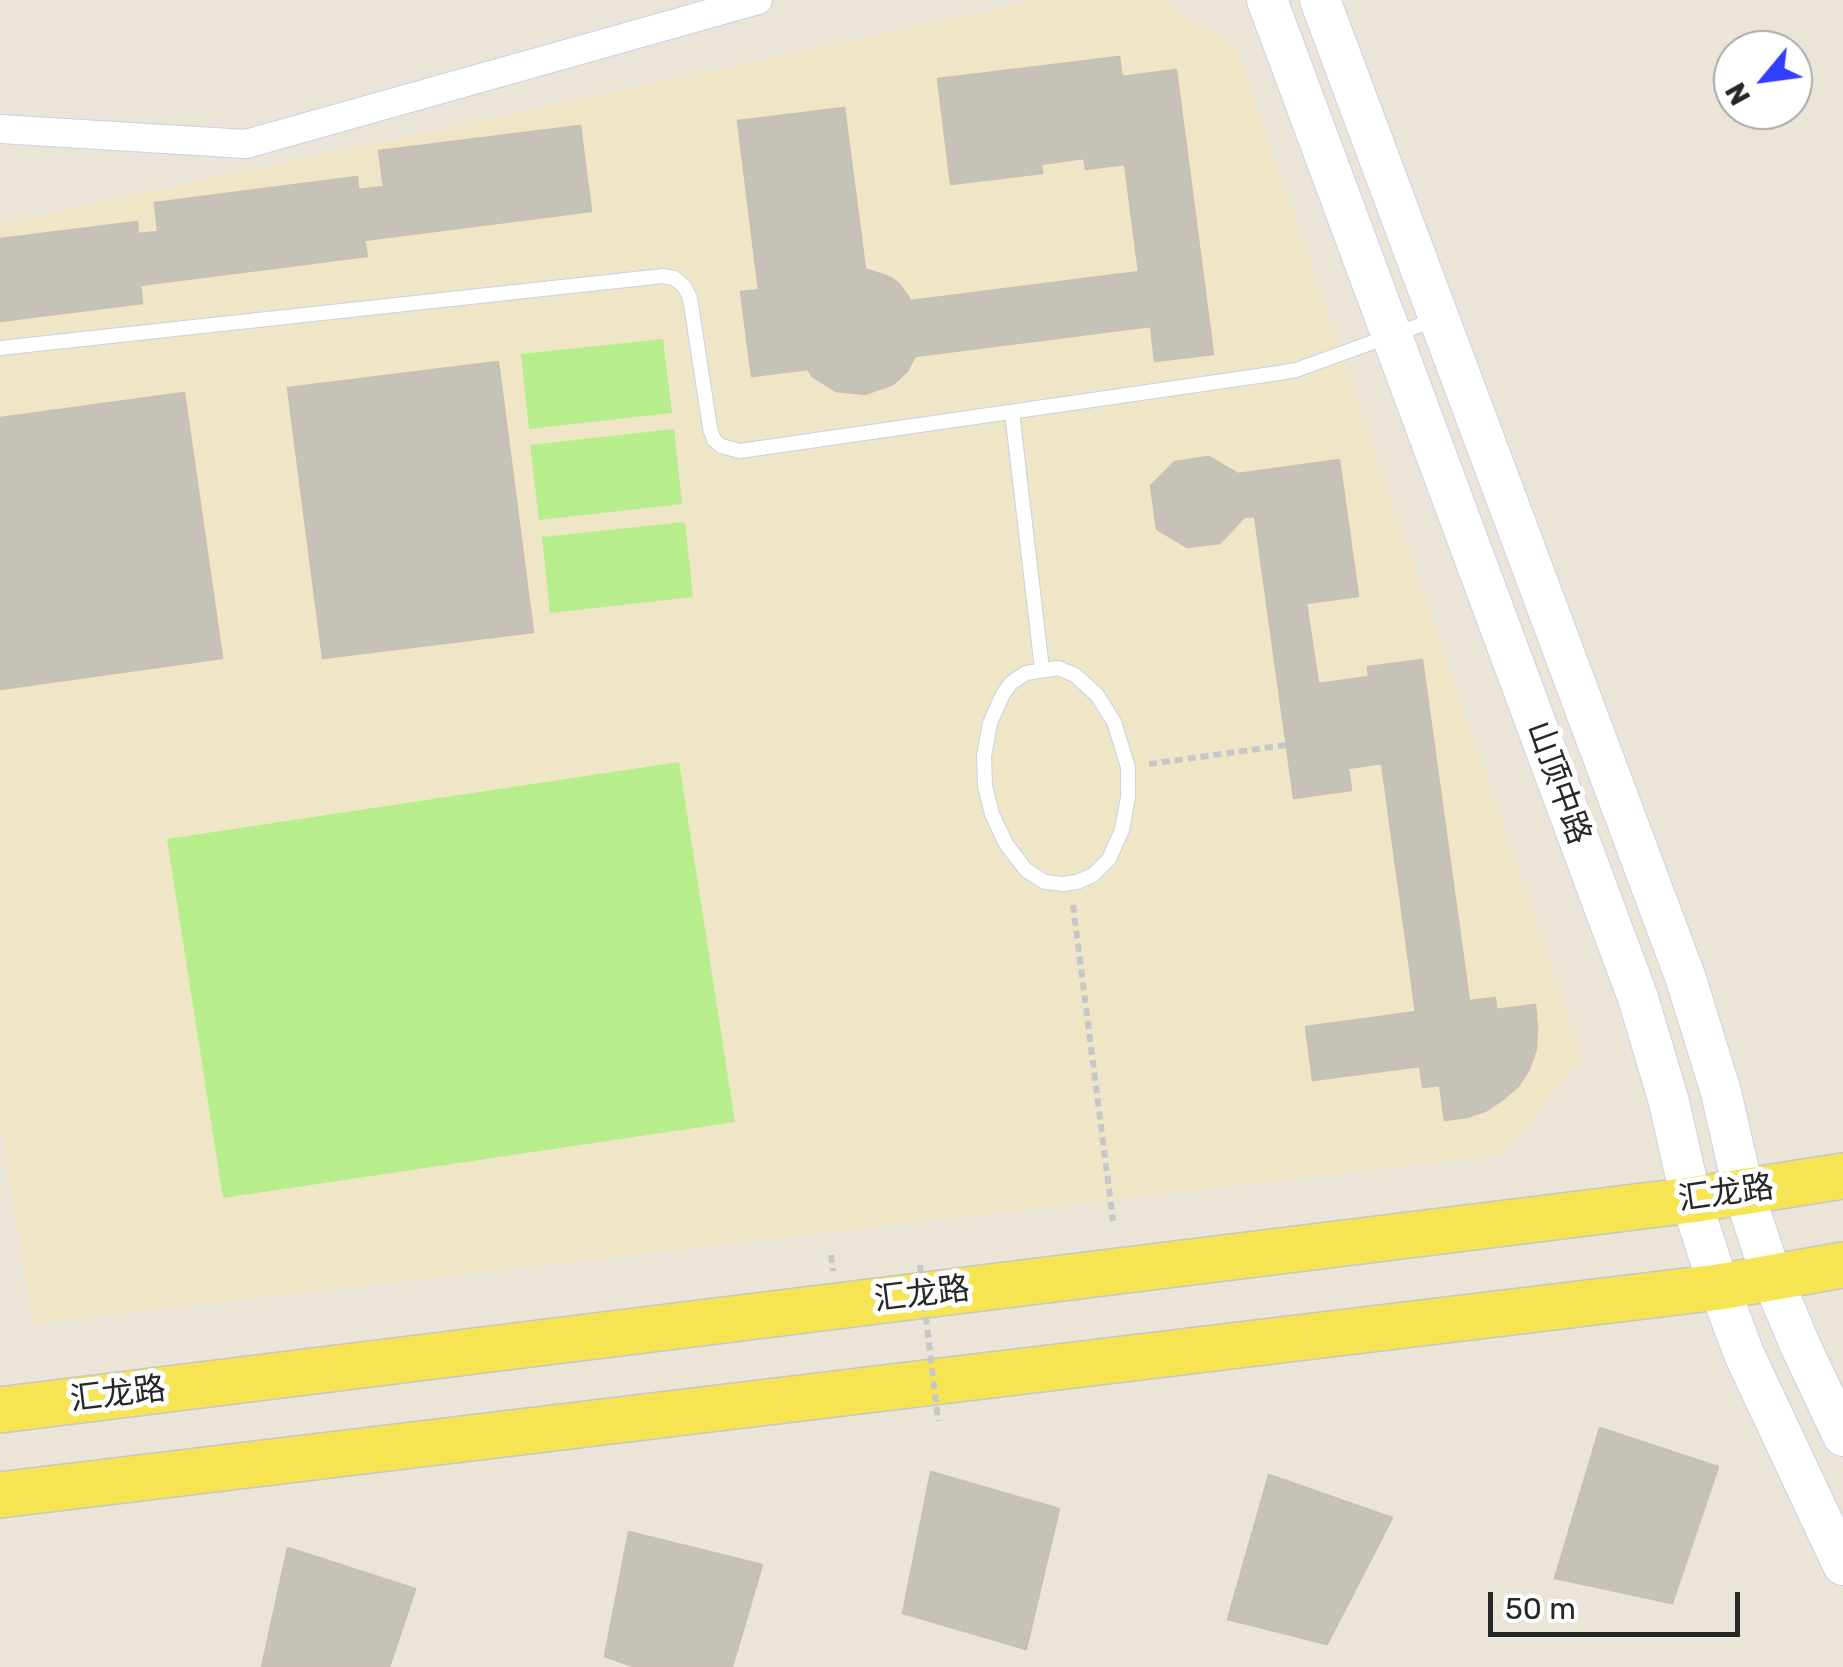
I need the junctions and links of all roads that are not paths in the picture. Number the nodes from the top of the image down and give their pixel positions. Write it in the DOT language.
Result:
graph roads {
  1 [pos="758,0"];
  2 [pos="1267,0"];
  3 [pos="1320,0"];
  4 [pos="0,128"];
  5 [pos="1439,318"];
  6 [pos="1392,335"];
  7 [pos="0,348"];
  8 [pos="1012,412"];
  9 [pos="1042,669"];
  10 [pos="1843,1176"];
  11 [pos="1744,1193"];
  12 [pos="1691,1200"];
  13 [pos="1843,1265"];
  14 [pos="1772,1278"];
  15 [pos="1718,1287"];
  16 [pos="0,1410"];
  17 [pos="1843,1436"];
  18 [pos="0,1495"];
  19 [pos="1843,1565"];
  1 -- 4 [label="street"];
  2 -- 6 [label="main road, 山顶中路"];
  3 -- 5 [label="main road, 山顶中路"];
  5 -- 6 [label="lane"];
  5 -- 11 [label="main road, 山顶中路"];
  6 -- 8 [label="lane"];
  6 -- 12 [label="main road, 山顶中路"];
  7 -- 8 [label="lane"];
  8 -- 9 [label="lane"];
  9 -- 9 [label="lane"];
  10 -- 11 [label="main road, 汇龙路"];
  11 -- 12 [label="main road, 汇龙路"];
  11 -- 14 [label="main road, 山顶中路"];
  12 -- 15 [label="main road, 山顶中路"];
  12 -- 16 [label="main road, 汇龙路"];
  13 -- 14 [label="main road"];
  14 -- 15 [label="main road"];
  14 -- 17 [label="main road, 山顶中路"];
  15 -- 18 [label="main road"];
  15 -- 19 [label="main road, 山顶中路"];
}
